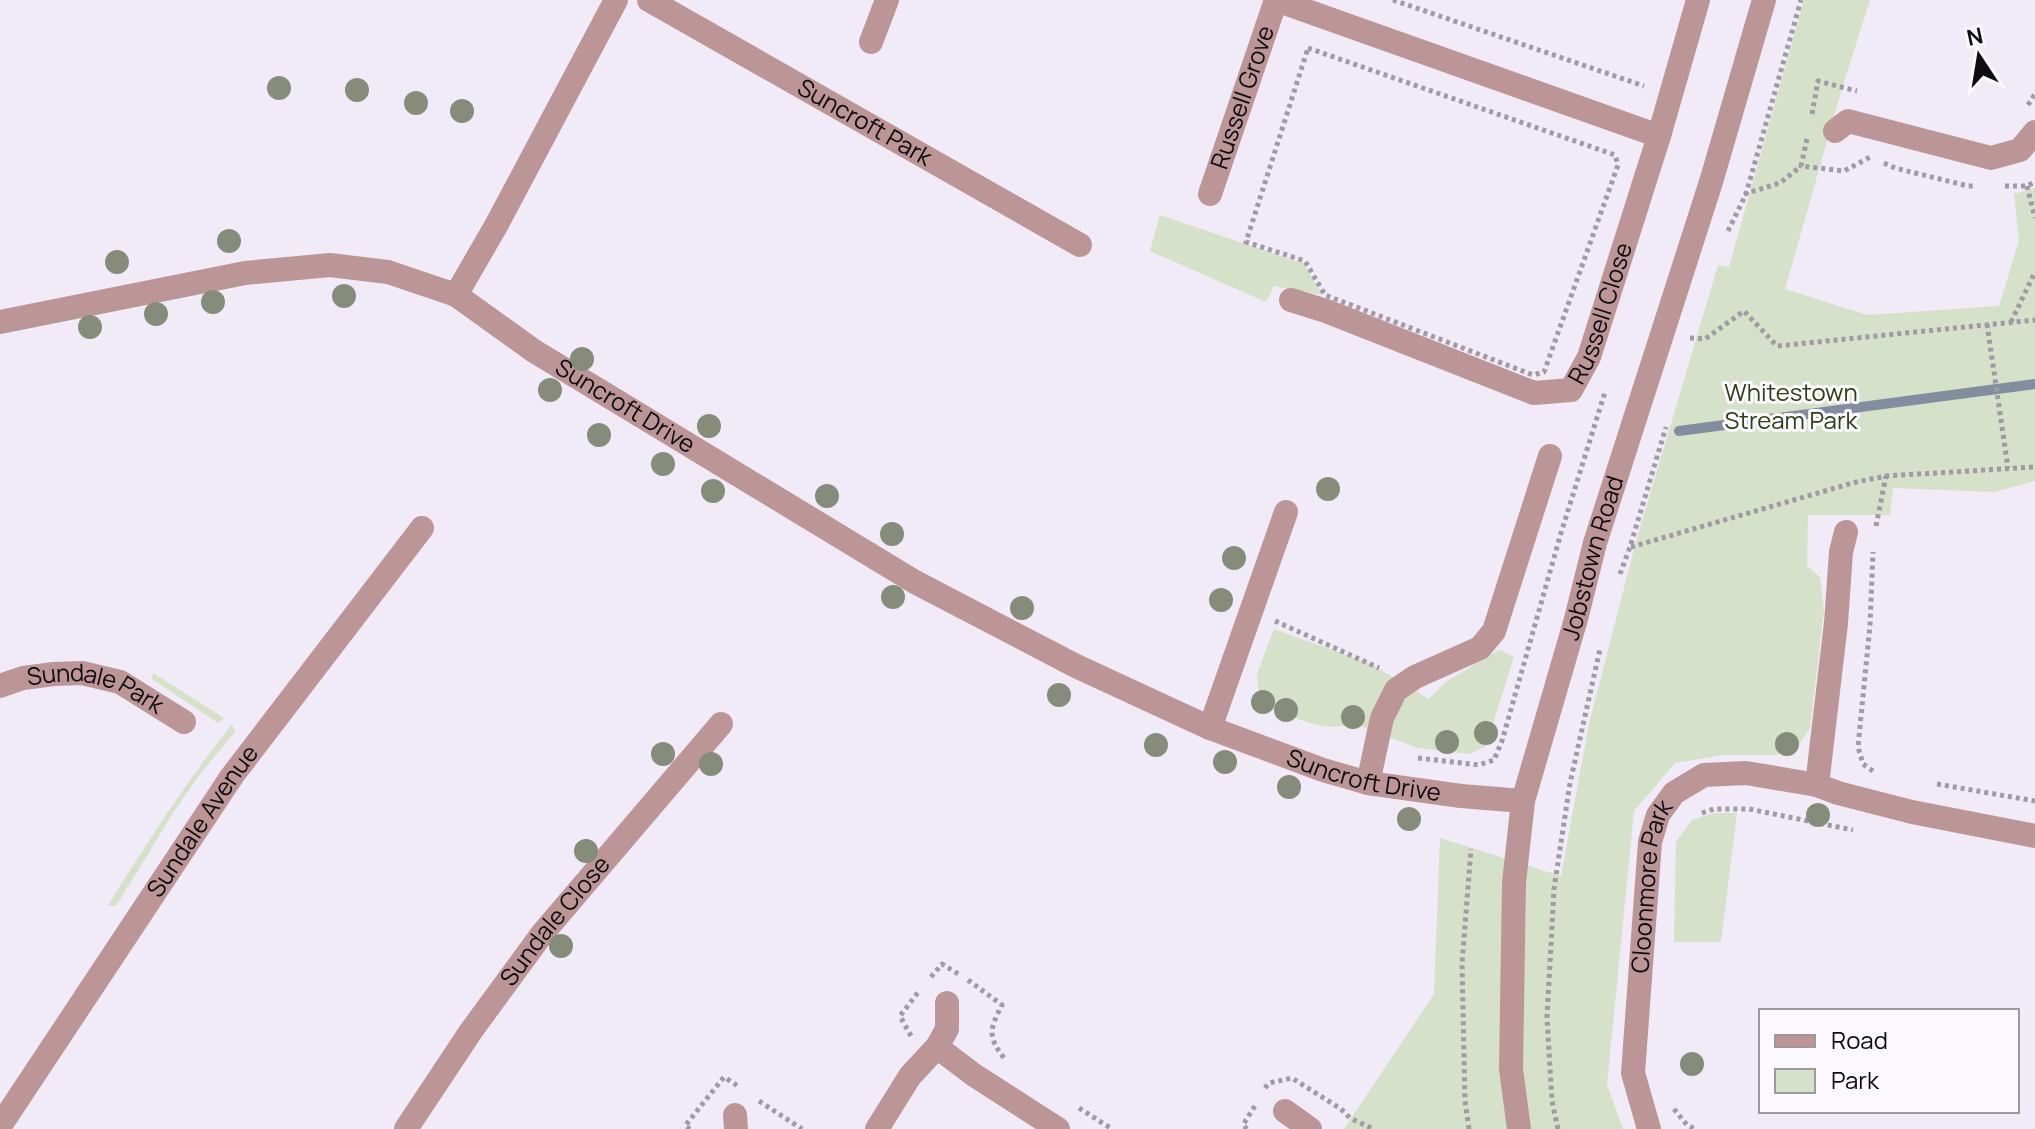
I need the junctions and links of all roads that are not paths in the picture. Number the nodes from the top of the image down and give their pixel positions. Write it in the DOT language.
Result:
graph roads {
  1 [pos="616,0"];
  2 [pos="649,0"];
  3 [pos="887,0"];
  4 [pos="1276,0"];
  5 [pos="1698,0"];
  6 [pos="1764,0"];
  7 [pos="871,42"];
  8 [pos="1835,131"];
  9 [pos="2035,132"];
  10 [pos="1659,136"];
  11 [pos="1210,194"];
  12 [pos="1080,245"];
  13 [pos="456,295"];
  14 [pos="1291,300"];
  15 [pos="0,322"];
  16 [pos="1550,456"];
  17 [pos="1286,512"];
  18 [pos="422,528"];
  19 [pos="1846,532"];
  20 [pos="0,686"];
  21 [pos="184,722"];
  22 [pos="721,724"];
  23 [pos="1210,728"];
  24 [pos="1368,783"];
  25 [pos="1817,785"];
  26 [pos="1523,801"];
  27 [pos="2035,836"];
  28 [pos="947,1003"];
  29 [pos="937,1047"];
  30 [pos="1285,1111"];
  31 [pos="0,1126"];
  32 [pos="406,1129"];
  33 [pos="877,1129"];
  34 [pos="1058,1129"];
  35 [pos="1310,1129"];
  36 [pos="1519,1129"];
  37 [pos="1649,1129"];
  1 -- 13 [label="street"];
  2 -- 12 [label="street, Suncroft Park"];
  3 -- 7 [label="street"];
  4 -- 10 [label="street"];
  4 -- 11 [label="street, Russell Grove"];
  5 -- 10 [label="street, Russell Close"];
  6 -- 26 [label="street, Jobstown Road"];
  8 -- 9 [label="street"];
  10 -- 14 [label="street, Russell Close"];
  13 -- 15 [label="street, Suncroft Drive"];
  13 -- 23 [label="street, Suncroft Drive"];
  16 -- 24 [label="street"];
  17 -- 23 [label="street"];
  18 -- 31 [label="street, Sundale Avenue"];
  19 -- 25 [label="street"];
  20 -- 21 [label="street, Sundale Park"];
  22 -- 32 [label="street, Sundale Close"];
  23 -- 24 [label="street, Suncroft Drive"];
  24 -- 26 [label="street, Suncroft Drive"];
  25 -- 27 [label="street, Cloonmore Park"];
  25 -- 37 [label="street, Cloonmore Park"];
  26 -- 36 [label="street, Jobstown Road"];
  28 -- 29 [label="street"];
  29 -- 33 [label="street"];
  29 -- 34 [label="street"];
  30 -- 35 [label="street"];
}
